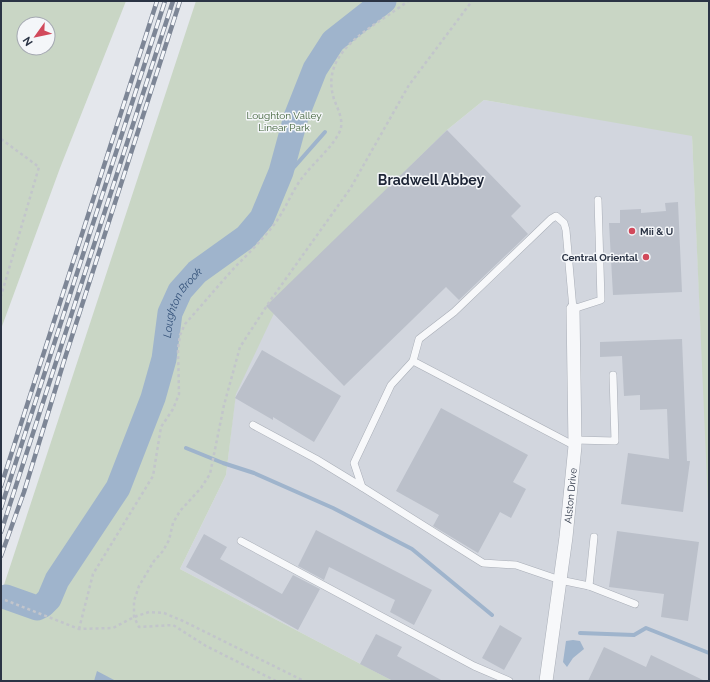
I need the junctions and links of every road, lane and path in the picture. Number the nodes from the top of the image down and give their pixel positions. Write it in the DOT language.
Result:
graph roads {
  1 [pos="408,1"];
  2 [pos="472,1"];
  3 [pos="1,140"];
  4 [pos="598,200"];
  5 [pos="1,296"];
  6 [pos="573,309"];
  7 [pos="413,362"];
  8 [pos="613,375"];
  9 [pos="253,425"];
  10 [pos="575,443"];
  11 [pos="362,486"];
  12 [pos="594,537"];
  13 [pos="241,541"];
  14 [pos="560,580"];
  15 [pos="589,586"];
  16 [pos="5,600"];
  17 [pos="634,604"];
  18 [pos="134,617"];
  19 [pos="80,629"];
  20 [pos="276,681"];
  21 [pos="304,681"];
  22 [pos="509,681"];
  23 [pos="546,681"];
  1 -- 19 [label="path"];
  2 -- 18 [label="path"];
  3 -- 5 [label="path"];
  4 -- 6 [label="lane"];
  6 -- 7 [label="lane"];
  6 -- 10 [label="street, Alston Drive"];
  7 -- 10 [label="lane"];
  7 -- 11 [label="lane"];
  8 -- 10 [label="lane"];
  9 -- 11 [label="lane"];
  10 -- 14 [label="street, Alston Drive"];
  11 -- 14 [label="lane"];
  12 -- 15 [label="lane"];
  13 -- 22 [label="lane"];
  14 -- 15 [label="lane"];
  14 -- 23 [label="street, Alston Drive"];
  15 -- 17 [label="lane"];
  16 -- 19 [label="path"];
  18 -- 19 [label="path"];
  18 -- 20 [label="path"];
  18 -- 21 [label="path"];
}
